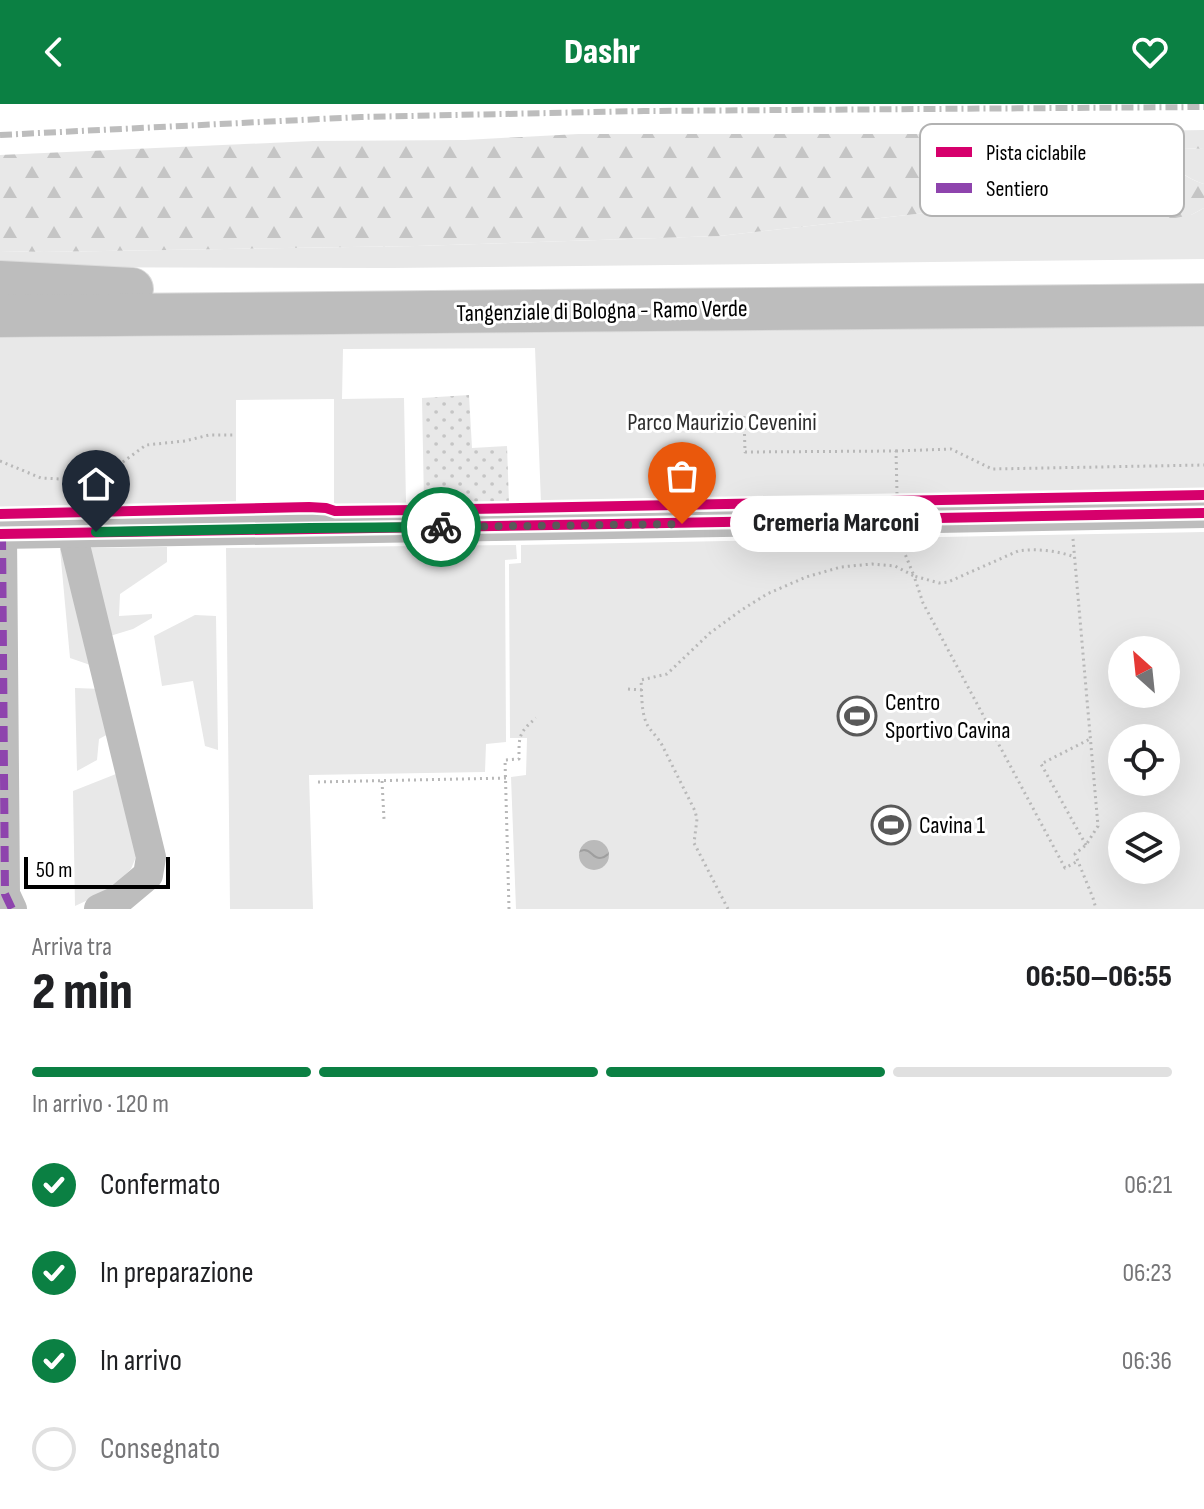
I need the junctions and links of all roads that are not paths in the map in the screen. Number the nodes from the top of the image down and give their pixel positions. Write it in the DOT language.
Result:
graph roads {
  1 [pos="1204,280"];
  2 [pos="0,282"];
  3 [pos="132,289"];
  4 [pos="0,290"];
  5 [pos="1204,305"];
  6 [pos="96,315"];
  7 [pos="0,316"];
  8 [pos="0,323"];
  9 [pos="1204,513"];
  10 [pos="77,522"];
  11 [pos="1,534"];
  12 [pos="1,600"];
  13 [pos="2,742"];
  14 [pos="6,900"];
  15 [pos="99,909"];
  1 -- 3 [label="highway, Tangenziale di Bologna - Ramo Verde"];
  2 -- 3 [label="highway"];
  3 -- 4 [label="highway, Tangenziale di Bologna - Ramo Verde"];
  5 -- 6 [label="highway, Tangenziale di Bologna - Ramo Verde"];
  6 -- 7 [label="highway, Tangenziale di Bologna - Ramo Verde"];
  6 -- 8 [label="highway"];
  9 -- 10 [label="street"];
  10 -- 11 [label="street"];
  10 -- 15 [label="street"];
  11 -- 12 [label="street"];
  12 -- 13 [label="street"];
  13 -- 14 [label="street"];
}
